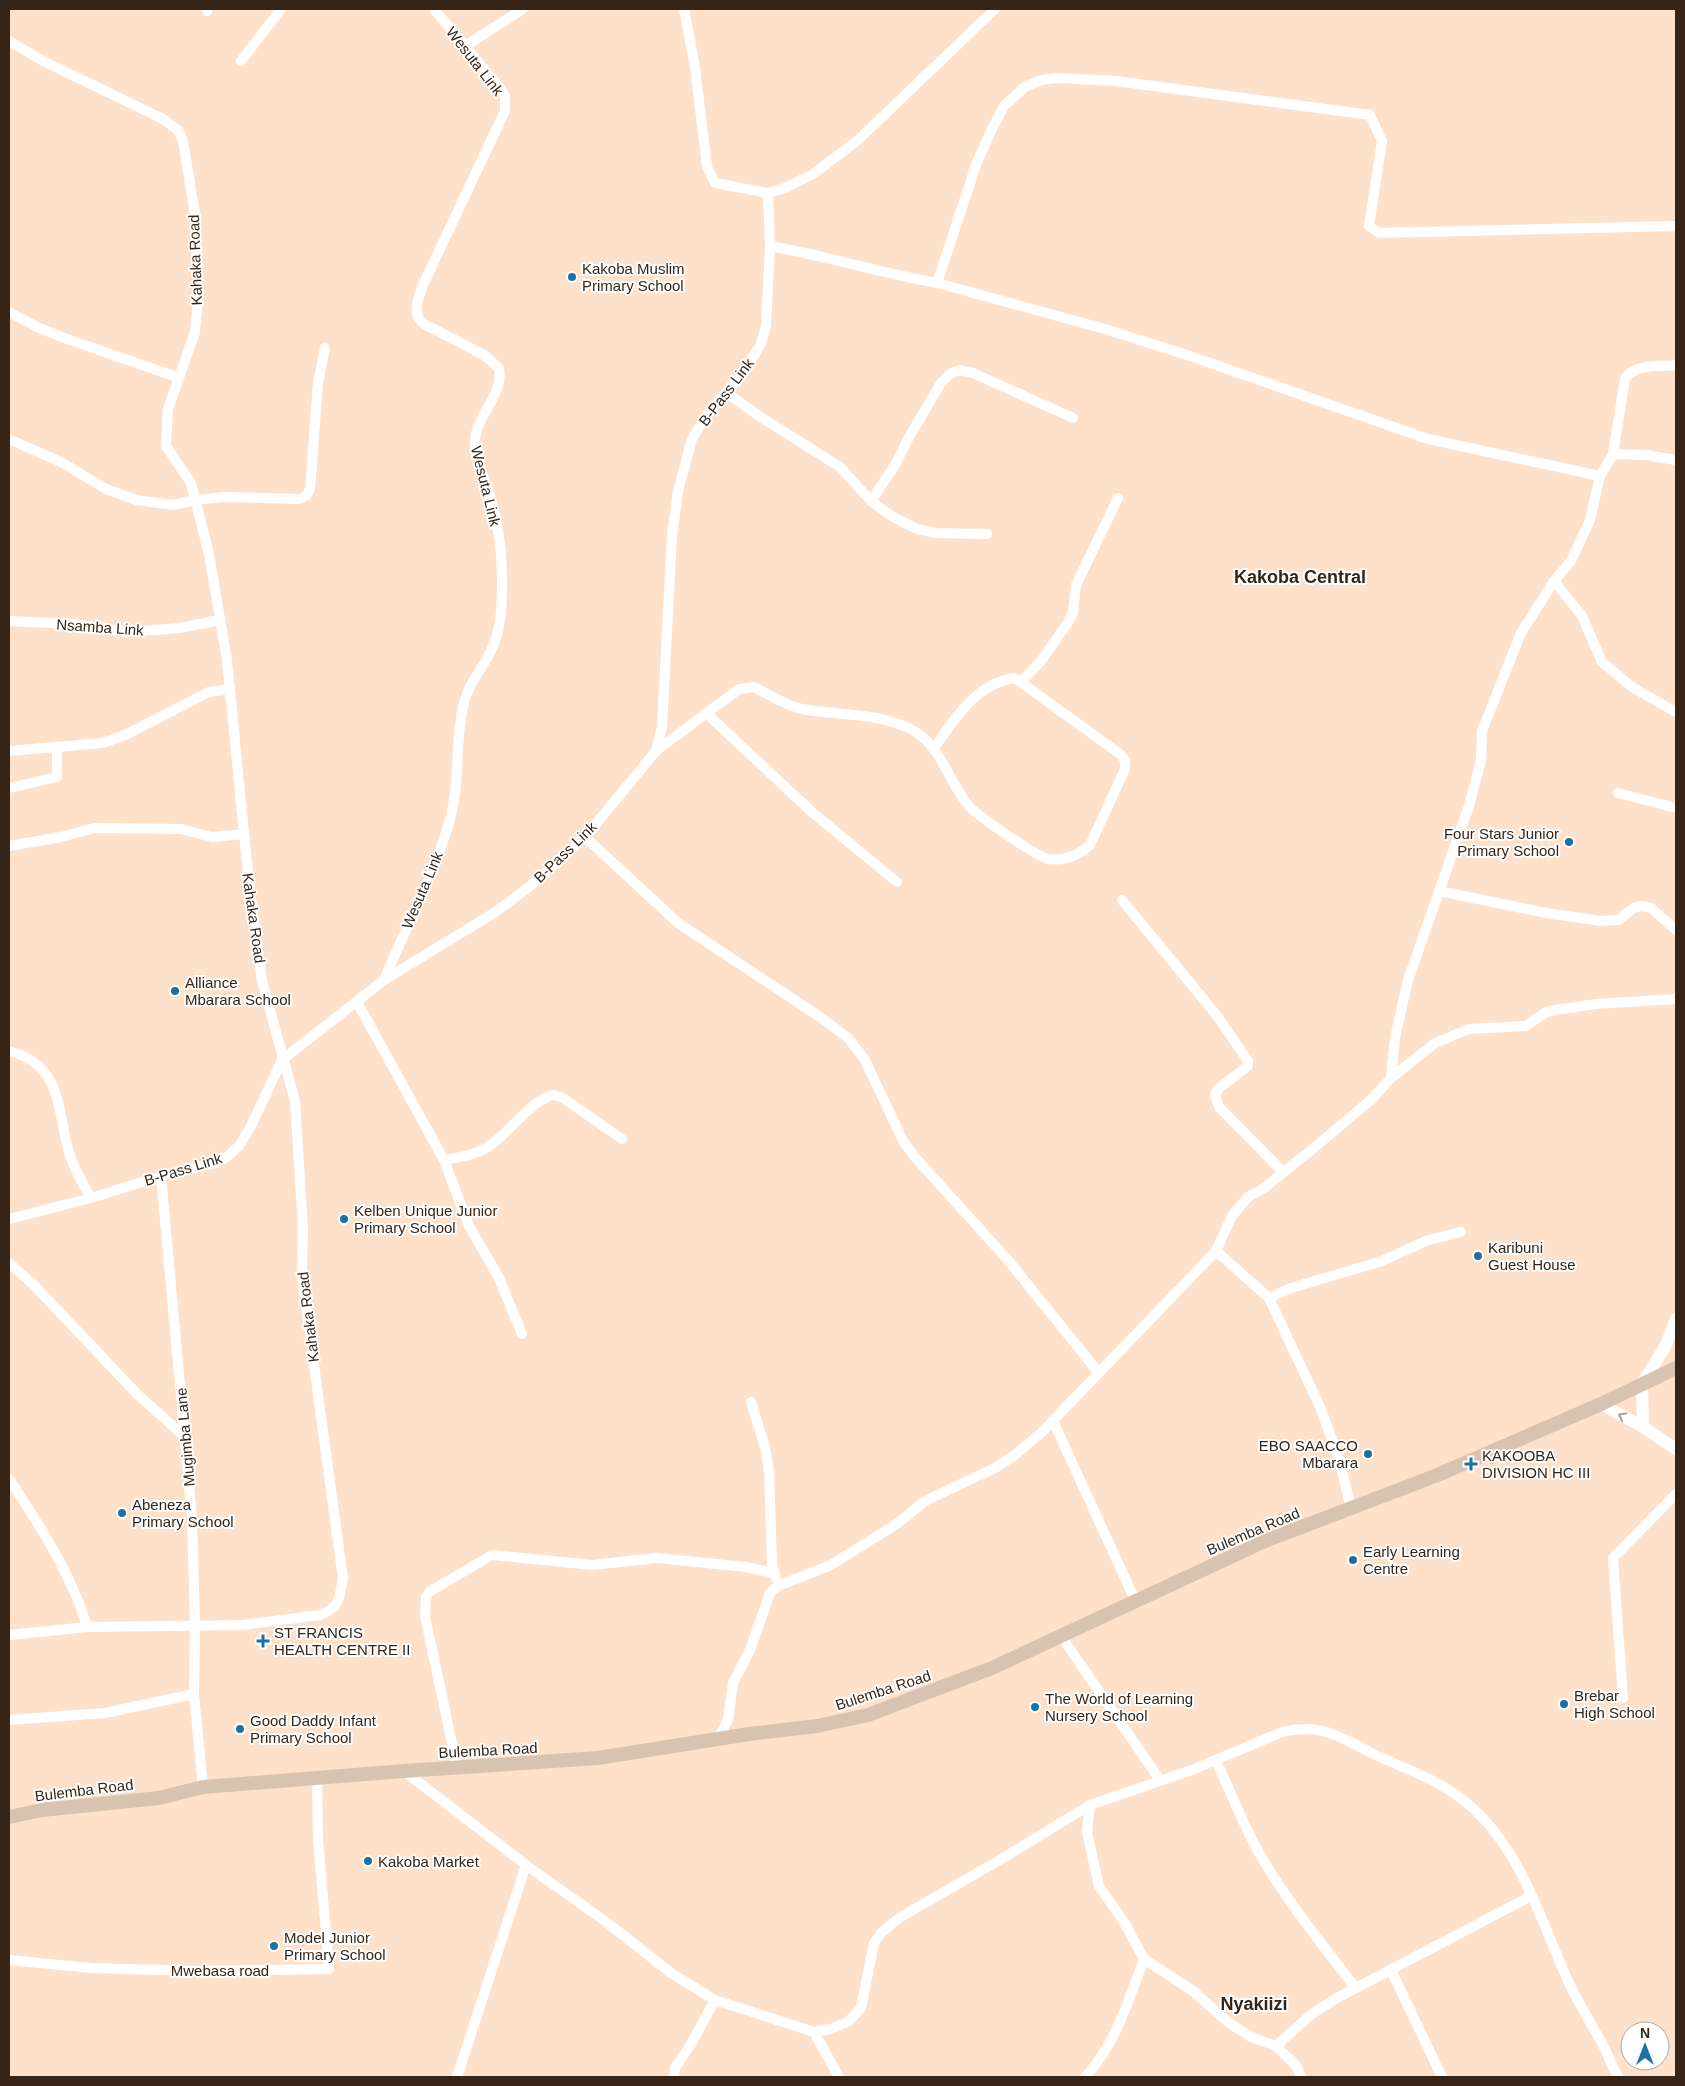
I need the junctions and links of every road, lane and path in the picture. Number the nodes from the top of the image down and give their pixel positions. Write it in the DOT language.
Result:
graph roads {
  1 [pos="281,9"];
  2 [pos="434,9"];
  3 [pos="523,9"];
  4 [pos="684,9"];
  5 [pos="995,9"];
  6 [pos="9,41"];
  7 [pos="465,46"];
  8 [pos="242,61"];
  9 [pos="768,193"];
  10 [pos="1676,226"];
  11 [pos="770,246"];
  12 [pos="937,282"];
  13 [pos="9,312"];
  14 [pos="325,348"];
  15 [pos="1676,366"];
  16 [pos="177,377"];
  17 [pos="727,393"];
  18 [pos="1073,418"];
  19 [pos="9,439"];
  20 [pos="1613,454"];
  21 [pos="1676,460"];
  22 [pos="1600,476"];
  23 [pos="1118,498"];
  24 [pos="196,500"];
  25 [pos="871,501"];
  26 [pos="987,534"];
  27 [pos="1554,581"];
  28 [pos="220,620"];
  29 [pos="9,621"];
  30 [pos="1021,682"];
  31 [pos="230,689"];
  32 [pos="1676,712"];
  33 [pos="706,713"];
  34 [pos="57,746"];
  35 [pos="934,748"];
  36 [pos="9,751"];
  37 [pos="656,751"];
  38 [pos="9,788"];
  39 [pos="1618,793"];
  40 [pos="1676,808"];
  41 [pos="244,834"];
  42 [pos="585,837"];
  43 [pos="9,846"];
  44 [pos="898,882"];
  45 [pos="1440,891"];
  46 [pos="1122,900"];
  47 [pos="1676,930"];
  48 [pos="384,980"];
  49 [pos="1676,999"];
  50 [pos="357,1002"];
  51 [pos="9,1051"];
  52 [pos="282,1060"];
  53 [pos="1391,1078"];
  54 [pos="622,1139"];
  55 [pos="444,1160"];
  56 [pos="1283,1172"];
  57 [pos="161,1176"];
  58 [pos="91,1198"];
  59 [pos="9,1219"];
  60 [pos="1461,1232"];
  61 [pos="1216,1251"];
  62 [pos="9,1263"];
  63 [pos="1269,1298"];
  64 [pos="1676,1319"];
  65 [pos="522,1334"];
  66 [pos="1676,1368"];
  67 [pos="1099,1373"];
  68 [pos="1642,1384"];
  69 [pos="751,1402"];
  70 [pos="1601,1404"];
  71 [pos="1053,1420"];
  72 [pos="1643,1427"];
  73 [pos="184,1436"];
  74 [pos="1676,1449"];
  75 [pos="9,1479"];
  76 [pos="1676,1494"];
  77 [pos="1351,1509"];
  78 [pos="774,1573"];
  79 [pos="778,1586"];
  80 [pos="1136,1602"];
  81 [pos="196,1625"];
  82 [pos="87,1627"];
  83 [pos="9,1635"];
  84 [pos="1060,1636"];
  85 [pos="194,1694"];
  86 [pos="1622,1698"];
  87 [pos="9,1720"];
  88 [pos="717,1740"];
  89 [pos="1216,1761"];
  90 [pos="457,1767"];
  91 [pos="404,1771"];
  92 [pos="317,1778"];
  93 [pos="1160,1780"];
  94 [pos="203,1787"];
  95 [pos="1090,1805"];
  96 [pos="9,1817"];
  97 [pos="526,1865"];
  98 [pos="1531,1896"];
  99 [pos="1144,1959"];
  100 [pos="9,1960"];
  101 [pos="1391,1970"];
  102 [pos="1355,1987"];
  103 [pos="715,2000"];
  104 [pos="814,2032"];
  105 [pos="1276,2046"];
  106 [pos="457,2077"];
  107 [pos="674,2077"];
  108 [pos="839,2077"];
  109 [pos="1085,2077"];
  110 [pos="1301,2077"];
  111 [pos="1442,2077"];
  112 [pos="1618,2077"];
  1 -- 8 [label="street"];
  2 -- 7 [label="street, Wesuta Link"];
  3 -- 7 [label="street"];
  4 -- 9 [label="street"];
  5 -- 9 [label="street"];
  6 -- 16 [label="street, Kahaka Road"];
  7 -- 48 [label="street, Wesuta Link"];
  9 -- 11 [label="street, B-Pass Link"];
  10 -- 12 [label="street"];
  11 -- 12 [label="street"];
  11 -- 17 [label="street, B-Pass Link"];
  12 -- 22 [label="street"];
  13 -- 16 [label="street"];
  14 -- 24 [label="street"];
  15 -- 20 [label="street"];
  16 -- 24 [label="street, Kahaka Road"];
  17 -- 25 [label="street"];
  17 -- 37 [label="street, B-Pass Link"];
  18 -- 25 [label="street"];
  19 -- 24 [label="street"];
  20 -- 21 [label="street"];
  20 -- 22 [label="street"];
  22 -- 27 [label="street"];
  23 -- 30 [label="street"];
  24 -- 28 [label="street, Kahaka Road"];
  25 -- 26 [label="street"];
  27 -- 32 [label="street"];
  27 -- 45 [label="street"];
  28 -- 29 [label="street, Nsamba Link"];
  28 -- 31 [label="street, Kahaka Road"];
  30 -- 35 [label="street"];
  30 -- 35 [label="street"];
  31 -- 34 [label="street"];
  31 -- 41 [label="street, Kahaka Road"];
  33 -- 35 [label="street"];
  33 -- 37 [label="street"];
  33 -- 44 [label="street"];
  34 -- 36 [label="street"];
  34 -- 38 [label="street"];
  37 -- 42 [label="street, B-Pass Link"];
  39 -- 40 [label="street"];
  41 -- 43 [label="street"];
  41 -- 52 [label="street, Kahaka Road"];
  42 -- 48 [label="street, B-Pass Link"];
  42 -- 67 [label="street"];
  45 -- 47 [label="street"];
  45 -- 53 [label="street"];
  46 -- 56 [label="street"];
  48 -- 50 [label="street, B-Pass Link"];
  49 -- 53 [label="street"];
  50 -- 52 [label="street, B-Pass Link"];
  50 -- 55 [label="street"];
  51 -- 58 [label="street"];
  52 -- 57 [label="street, B-Pass Link"];
  52 -- 81 [label="street, Kahaka Road"];
  53 -- 56 [label="street"];
  54 -- 55 [label="street"];
  55 -- 65 [label="street"];
  56 -- 61 [label="street"];
  57 -- 58 [label="street, B-Pass Link"];
  57 -- 73 [label="street, Mugimba Lane"];
  58 -- 59 [label="street, B-Pass Link"];
  60 -- 63 [label="street"];
  61 -- 63 [label="street"];
  61 -- 67 [label="street"];
  62 -- 73 [label="street"];
  63 -- 77 [label="street"];
  64 -- 68 [label="street"];
  66 -- 68 [label="main road, Bulemba Road"];
  67 -- 71 [label="street"];
  68 -- 70 [label="main road, Bulemba Road"];
  68 -- 72 [label="street"];
  69 -- 78 [label="street"];
  72 -- 70 [label="street, one-way"];
  70 -- 77 [label="main road, Bulemba Road"];
  71 -- 79 [label="street"];
  71 -- 80 [label="street"];
  72 -- 74 [label="street"];
  73 -- 81 [label="street, Mugimba Lane"];
  75 -- 82 [label="street"];
  76 -- 86 [label="street"];
  77 -- 80 [label="main road, Bulemba Road"];
  78 -- 79 [label="street"];
  78 -- 90 [label="street"];
  79 -- 88 [label="street"];
  80 -- 84 [label="main road, Bulemba Road"];
  81 -- 82 [label="street, Kahaka Road"];
  81 -- 85 [label="street, Mugimba Lane"];
  82 -- 83 [label="street, Kahaka Road"];
  84 -- 88 [label="main road, Bulemba Road"];
  84 -- 93 [label="street"];
  85 -- 87 [label="street"];
  85 -- 94 [label="street, Mugimba Lane"];
  88 -- 90 [label="main road, Bulemba Road"];
  89 -- 93 [label="street"];
  89 -- 98 [label="street"];
  89 -- 102 [label="street"];
  90 -- 91 [label="main road, Bulemba Road"];
  91 -- 92 [label="main road, Bulemba Road"];
  91 -- 97 [label="street"];
  92 -- 94 [label="main road, Bulemba Road"];
  92 -- 100 [label="street, Mwebasa road"];
  93 -- 95 [label="street"];
  94 -- 96 [label="main road, Bulemba Road"];
  95 -- 99 [label="street"];
  95 -- 104 [label="street"];
  97 -- 103 [label="street"];
  97 -- 106 [label="street"];
  98 -- 101 [label="street"];
  98 -- 112 [label="street"];
  99 -- 105 [label="street"];
  99 -- 109 [label="street"];
  101 -- 102 [label="street"];
  101 -- 111 [label="street"];
  102 -- 105 [label="street"];
  103 -- 104 [label="street"];
  103 -- 107 [label="street"];
  104 -- 108 [label="street"];
  105 -- 110 [label="street"];
}
